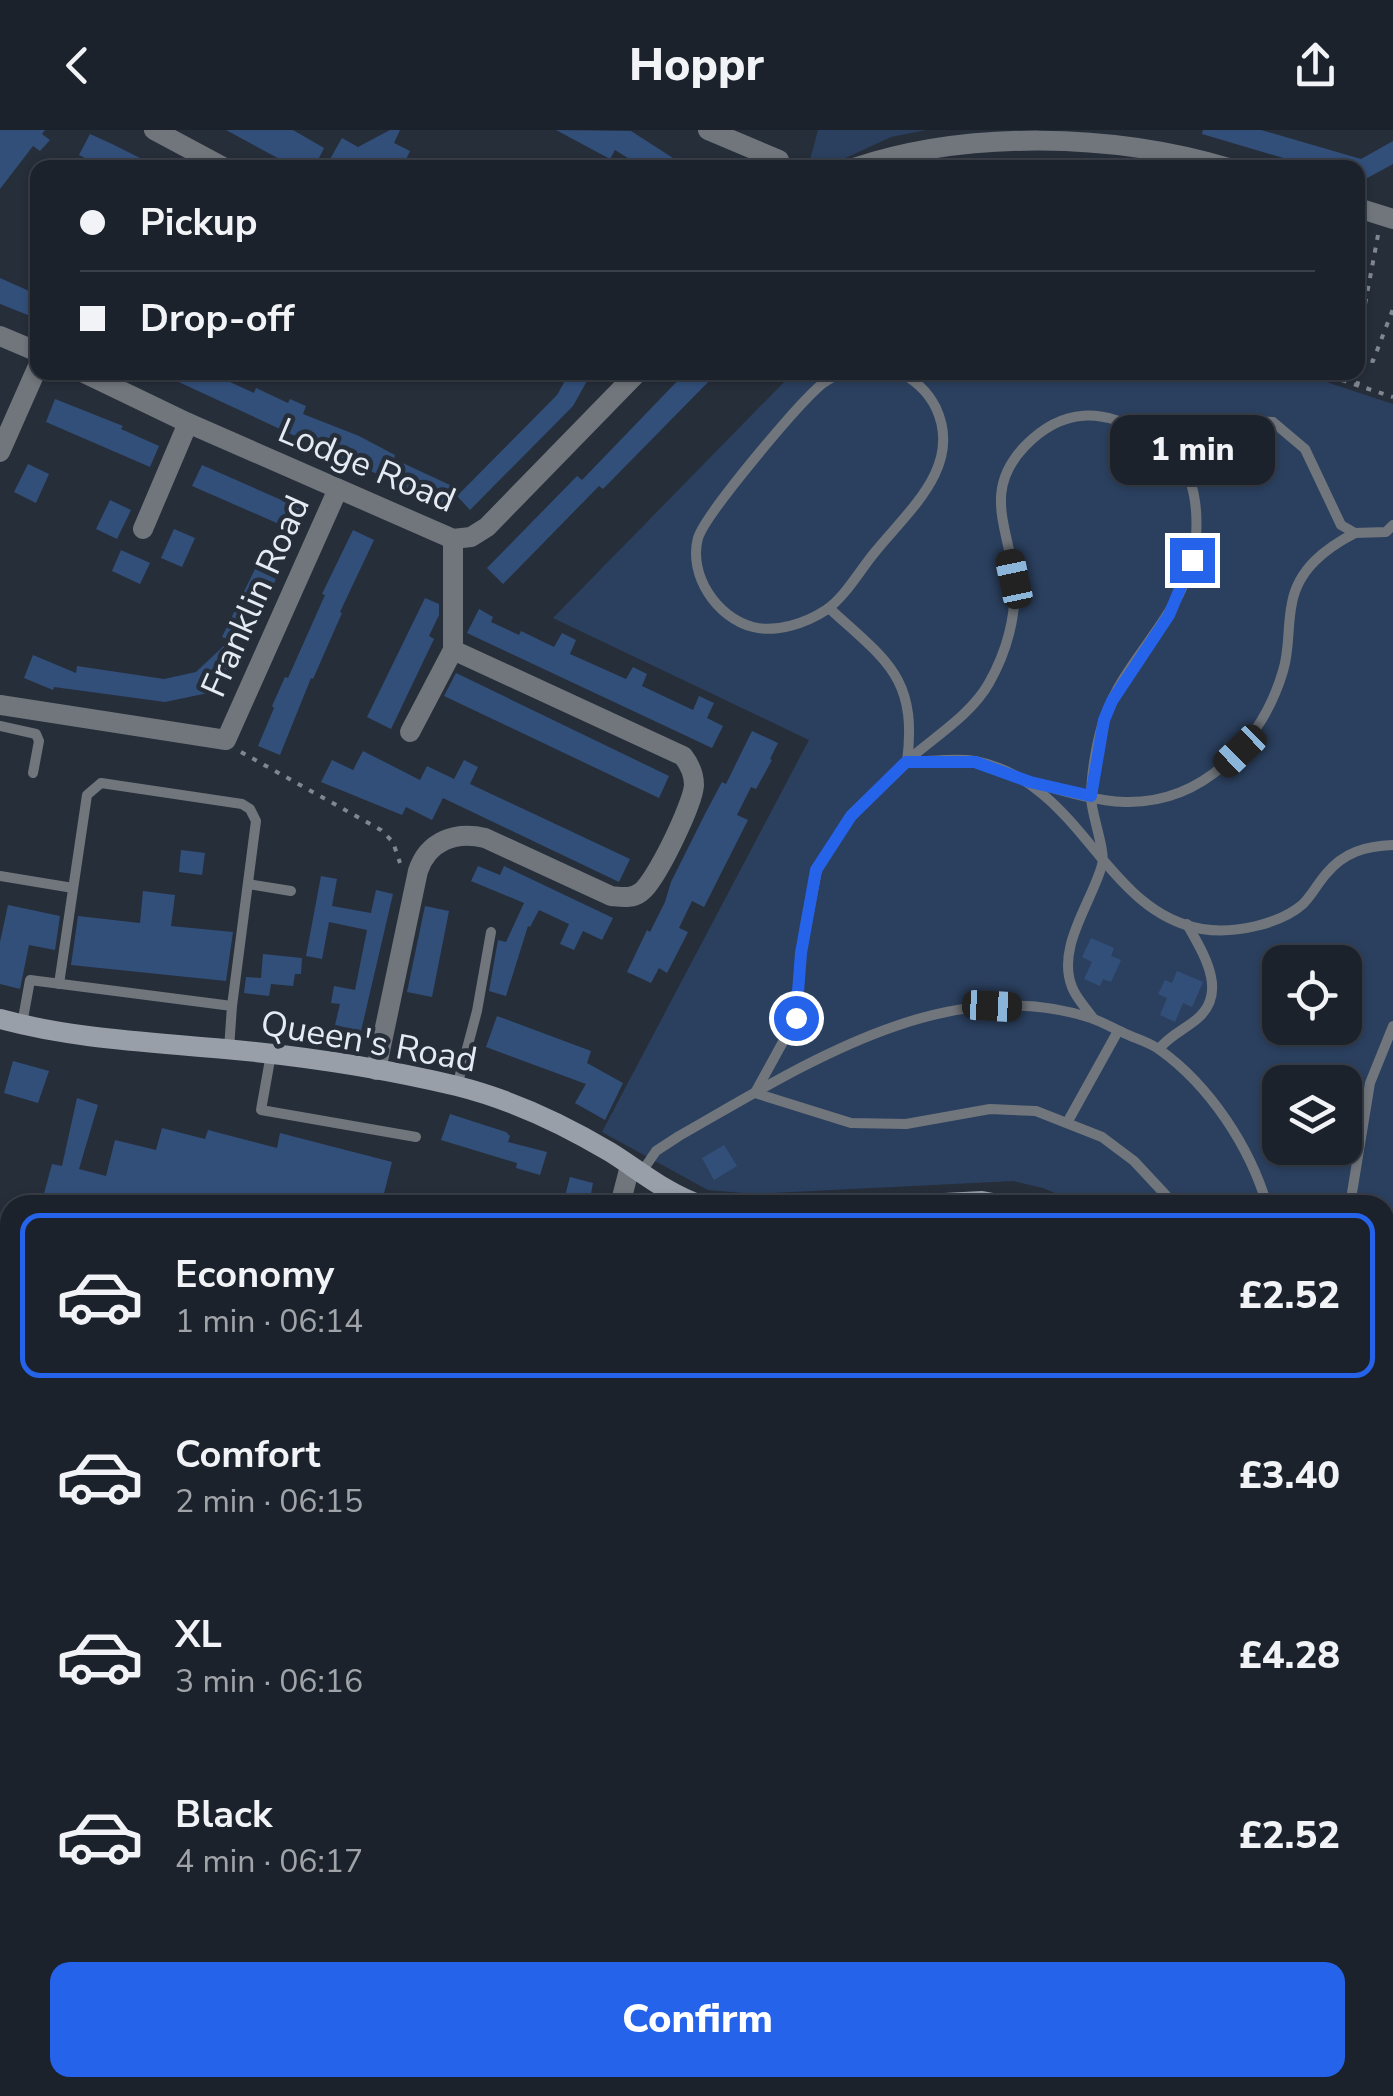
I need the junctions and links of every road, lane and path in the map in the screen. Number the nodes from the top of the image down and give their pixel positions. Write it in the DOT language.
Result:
graph roads {
  1 [pos="154,130"];
  2 [pos="708,130"];
  3 [pos="211,160"];
  4 [pos="779,160"];
  5 [pos="871,160"];
  6 [pos="1195,160"];
  7 [pos="1387,218"];
  8 [pos="1393,309"];
  9 [pos="1365,312"];
  10 [pos="0,336"];
  11 [pos="30,349"];
  12 [pos="1365,358"];
  13 [pos="32,380"];
  14 [pos="99,380"];
  15 [pos="630,380"];
  16 [pos="831,380"];
  17 [pos="911,380"];
  18 [pos="1340,380"];
  19 [pos="1358,380"];
  20 [pos="1357,386"];
  21 [pos="1393,397"];
  22 [pos="188,423"];
  23 [pos="1170,446"];
  24 [pos="0,452"];
  25 [pos="338,489"];
  26 [pos="143,529"];
  27 [pos="1391,531"];
  28 [pos="1356,532"];
  29 [pos="453,539"];
  30 [pos="829,608"];
  31 [pos="452,650"];
  32 [pos="0,706"];
  33 [pos="0,726"];
  34 [pos="410,732"];
  35 [pos="226,740"];
  36 [pos="906,762"];
  37 [pos="33,773"];
  38 [pos="1030,782"];
  39 [pos="1091,796"];
  40 [pos="1393,845"];
  41 [pos="1104,860"];
  42 [pos="418,872"];
  43 [pos="0,876"];
  44 [pos="248,884"];
  45 [pos="73,888"];
  46 [pos="291,892"];
  47 [pos="1187,924"];
  48 [pos="491,932"];
  49 [pos="58,984"];
  50 [pos="232,1006"];
  51 [pos="1093,1018"];
  52 [pos="0,1019"];
  53 [pos="21,1025"];
  54 [pos="1393,1026"];
  55 [pos="1118,1031"];
  56 [pos="228,1049"];
  57 [pos="1159,1049"];
  58 [pos="270,1054"];
  59 [pos="376,1070"];
  60 [pos="457,1086"];
  61 [pos="755,1093"];
  62 [pos="1068,1121"];
  63 [pos="416,1137"];
  64 [pos="635,1169"];
  65 [pos="624,1195"];
  66 [pos="683,1195"];
  67 [pos="1165,1195"];
  68 [pos="1263,1195"];
  69 [pos="1352,1195"];
  1 -- 3 [label="street"];
  2 -- 4 [label="street"];
  5 -- 6 [label="street"];
  7 -- 9 [label="path"];
  8 -- 12 [label="path"];
  10 -- 11 [label="street"];
  13 -- 24 [label="street"];
  14 -- 22 [label="street, Lodge Road"];
  15 -- 29 [label="street, Lodge Road"];
  16 -- 30 [label="lane"];
  17 -- 30 [label="lane"];
  18 -- 20 [label="path"];
  19 -- 20 [label="path"];
  20 -- 21 [label="path"];
  22 -- 25 [label="street, Lodge Road"];
  22 -- 26 [label="street"];
  23 -- 28 [label="lane"];
  23 -- 36 [label="lane"];
  23 -- 39 [label="lane"];
  25 -- 29 [label="street, Lodge Road"];
  25 -- 35 [label="street, Franklin Road"];
  27 -- 28 [label="lane"];
  28 -- 39 [label="lane"];
  29 -- 31 [label="street"];
  30 -- 36 [label="lane"];
  31 -- 34 [label="street"];
  31 -- 42 [label="street"];
  32 -- 35 [label="street, Franklin Road"];
  33 -- 37 [label="lane"];
  35 -- 42 [label="path"];
  36 -- 38 [label="lane"];
  36 -- 61 [label="lane"];
  38 -- 39 [label="lane"];
  38 -- 41 [label="lane"];
  39 -- 41 [label="lane"];
  40 -- 47 [label="lane"];
  41 -- 47 [label="lane"];
  41 -- 51 [label="lane"];
  42 -- 59 [label="street"];
  43 -- 45 [label="lane"];
  44 -- 45 [label="lane"];
  44 -- 46 [label="lane"];
  44 -- 50 [label="lane"];
  45 -- 49 [label="lane"];
  47 -- 57 [label="lane"];
  48 -- 60 [label="lane"];
  49 -- 50 [label="lane"];
  49 -- 53 [label="lane"];
  50 -- 56 [label="lane"];
  51 -- 55 [label="lane"];
  51 -- 61 [label="lane"];
  52 -- 53 [label="street, Queen's Road"];
  53 -- 56 [label="street, Queen's Road"];
  54 -- 69 [label="lane"];
  55 -- 57 [label="lane"];
  55 -- 62 [label="lane"];
  56 -- 58 [label="street, Queen's Road"];
  57 -- 68 [label="lane"];
  58 -- 59 [label="street, Queen's Road"];
  58 -- 63 [label="lane"];
  59 -- 60 [label="street, Queen's Road"];
  60 -- 64 [label="street, Queen's Road"];
  61 -- 62 [label="lane"];
  61 -- 64 [label="lane"];
  62 -- 67 [label="lane"];
  64 -- 65 [label="street"];
  64 -- 66 [label="street, Queen's Road"];
}
